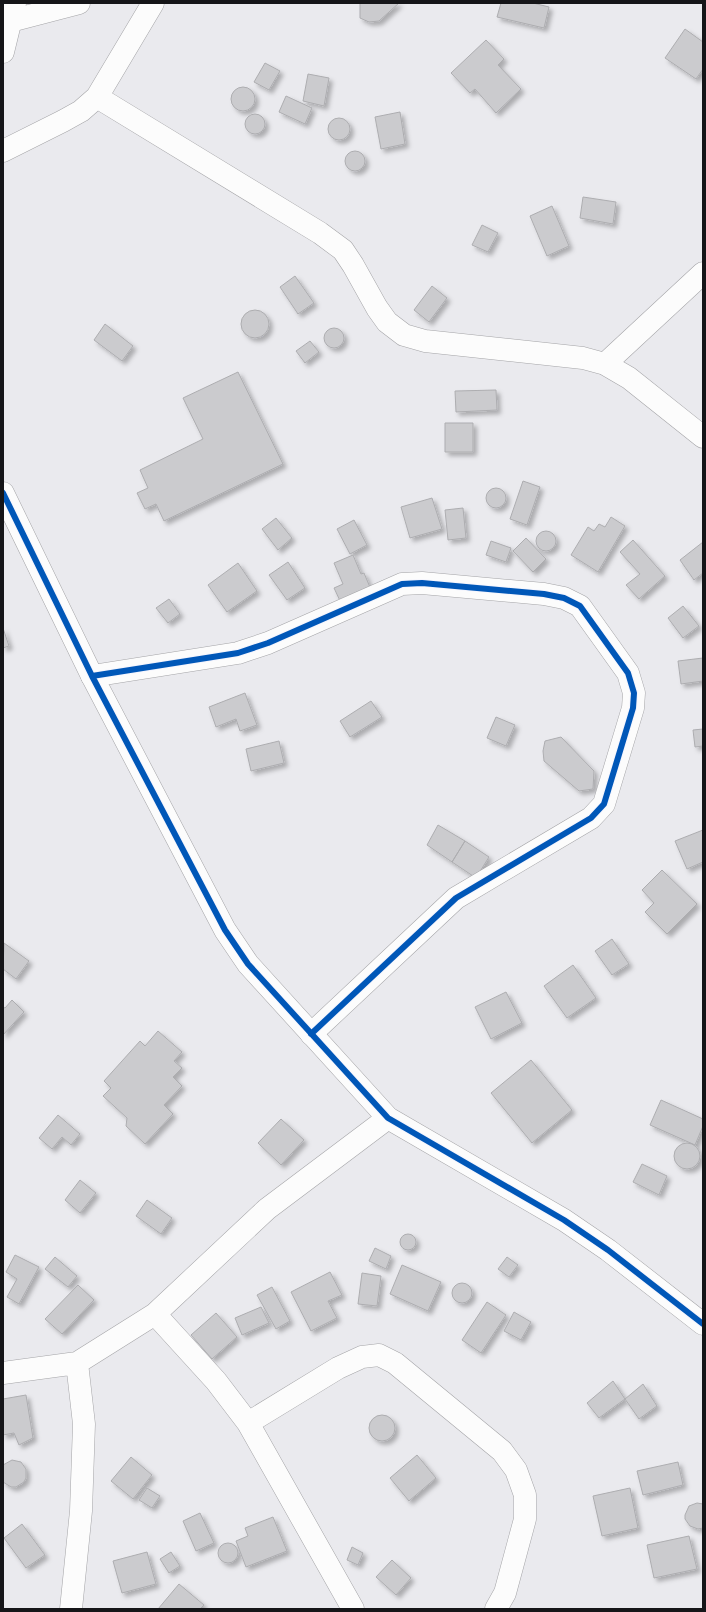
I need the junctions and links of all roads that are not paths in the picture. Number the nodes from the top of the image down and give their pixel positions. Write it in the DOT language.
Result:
graph roads {
  1 [pos="79,3"];
  2 [pos="153,3"];
  3 [pos="13,12"];
  4 [pos="3,52"];
  5 [pos="97,97"];
  6 [pos="3,151"];
  7 [pos="703,273"];
  8 [pos="605,364"];
  9 [pos="703,437"];
  10 [pos="3,493"];
  11 [pos="92,676"];
  12 [pos="311,1034"];
  13 [pos="388,1118"];
  14 [pos="155,1314"];
  15 [pos="703,1324"];
  16 [pos="77,1363"];
  17 [pos="3,1373"];
  18 [pos="248,1423"];
  19 [pos="72,1609"];
  20 [pos="353,1609"];
  21 [pos="496,1609"];
  1 -- 3 [label="street"];
  2 -- 5 [label="street"];
  3 -- 4 [label="street"];
  5 -- 6 [label="street"];
  5 -- 8 [label="street"];
  7 -- 8 [label="street"];
  8 -- 9 [label="street"];
  10 -- 11 [label="street"];
  11 -- 12 [label="street"];
  11 -- 12 [label="street"];
  12 -- 13 [label="street"];
  13 -- 14 [label="street"];
  13 -- 15 [label="street"];
  14 -- 16 [label="street"];
  14 -- 18 [label="street"];
  16 -- 17 [label="street"];
  16 -- 19 [label="street"];
  18 -- 20 [label="street"];
  18 -- 21 [label="street"];
}
